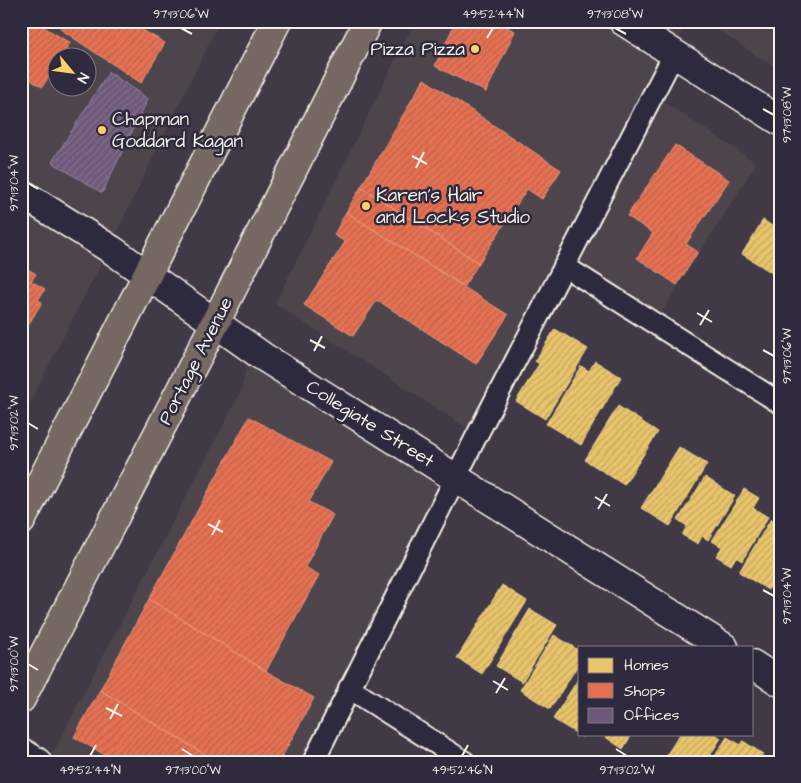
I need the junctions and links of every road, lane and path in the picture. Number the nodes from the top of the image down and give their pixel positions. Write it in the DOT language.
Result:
graph roads {
  1 [pos="277,21"];
  2 [pos="368,21"];
  3 [pos="623,21"];
  4 [pos="674,54"];
  5 [pos="780,121"];
  6 [pos="21,193"];
  7 [pos="564,266"];
  8 [pos="148,275"];
  9 [pos="215,323"];
  10 [pos="780,403"];
  11 [pos="456,477"];
  12 [pos="21,521"];
  13 [pos="722,646"];
  14 [pos="754,665"];
  15 [pos="780,682"];
  16 [pos="349,688"];
  17 [pos="21,699"];
  18 [pos="21,752"];
  19 [pos="37,762"];
  20 [pos="312,762"];
  21 [pos="465,762"];
  1 -- 8 [label="highway"];
  2 -- 9 [label="highway, Portage Avenue"];
  3 -- 4 [label="street"];
  4 -- 5 [label="street"];
  4 -- 7 [label="lane"];
  6 -- 8 [label="street, Collegiate Street"];
  7 -- 10 [label="lane"];
  7 -- 11 [label="lane"];
  8 -- 9 [label="street, Collegiate Street"];
  8 -- 12 [label="highway"];
  9 -- 11 [label="street, Collegiate Street"];
  9 -- 17 [label="highway, Portage Avenue"];
  11 -- 13 [label="street, Collegiate Street"];
  11 -- 16 [label="lane"];
  14 -- 15 [label="street"];
  16 -- 20 [label="lane"];
  16 -- 21 [label="lane"];
  18 -- 19 [label="street"];
}
